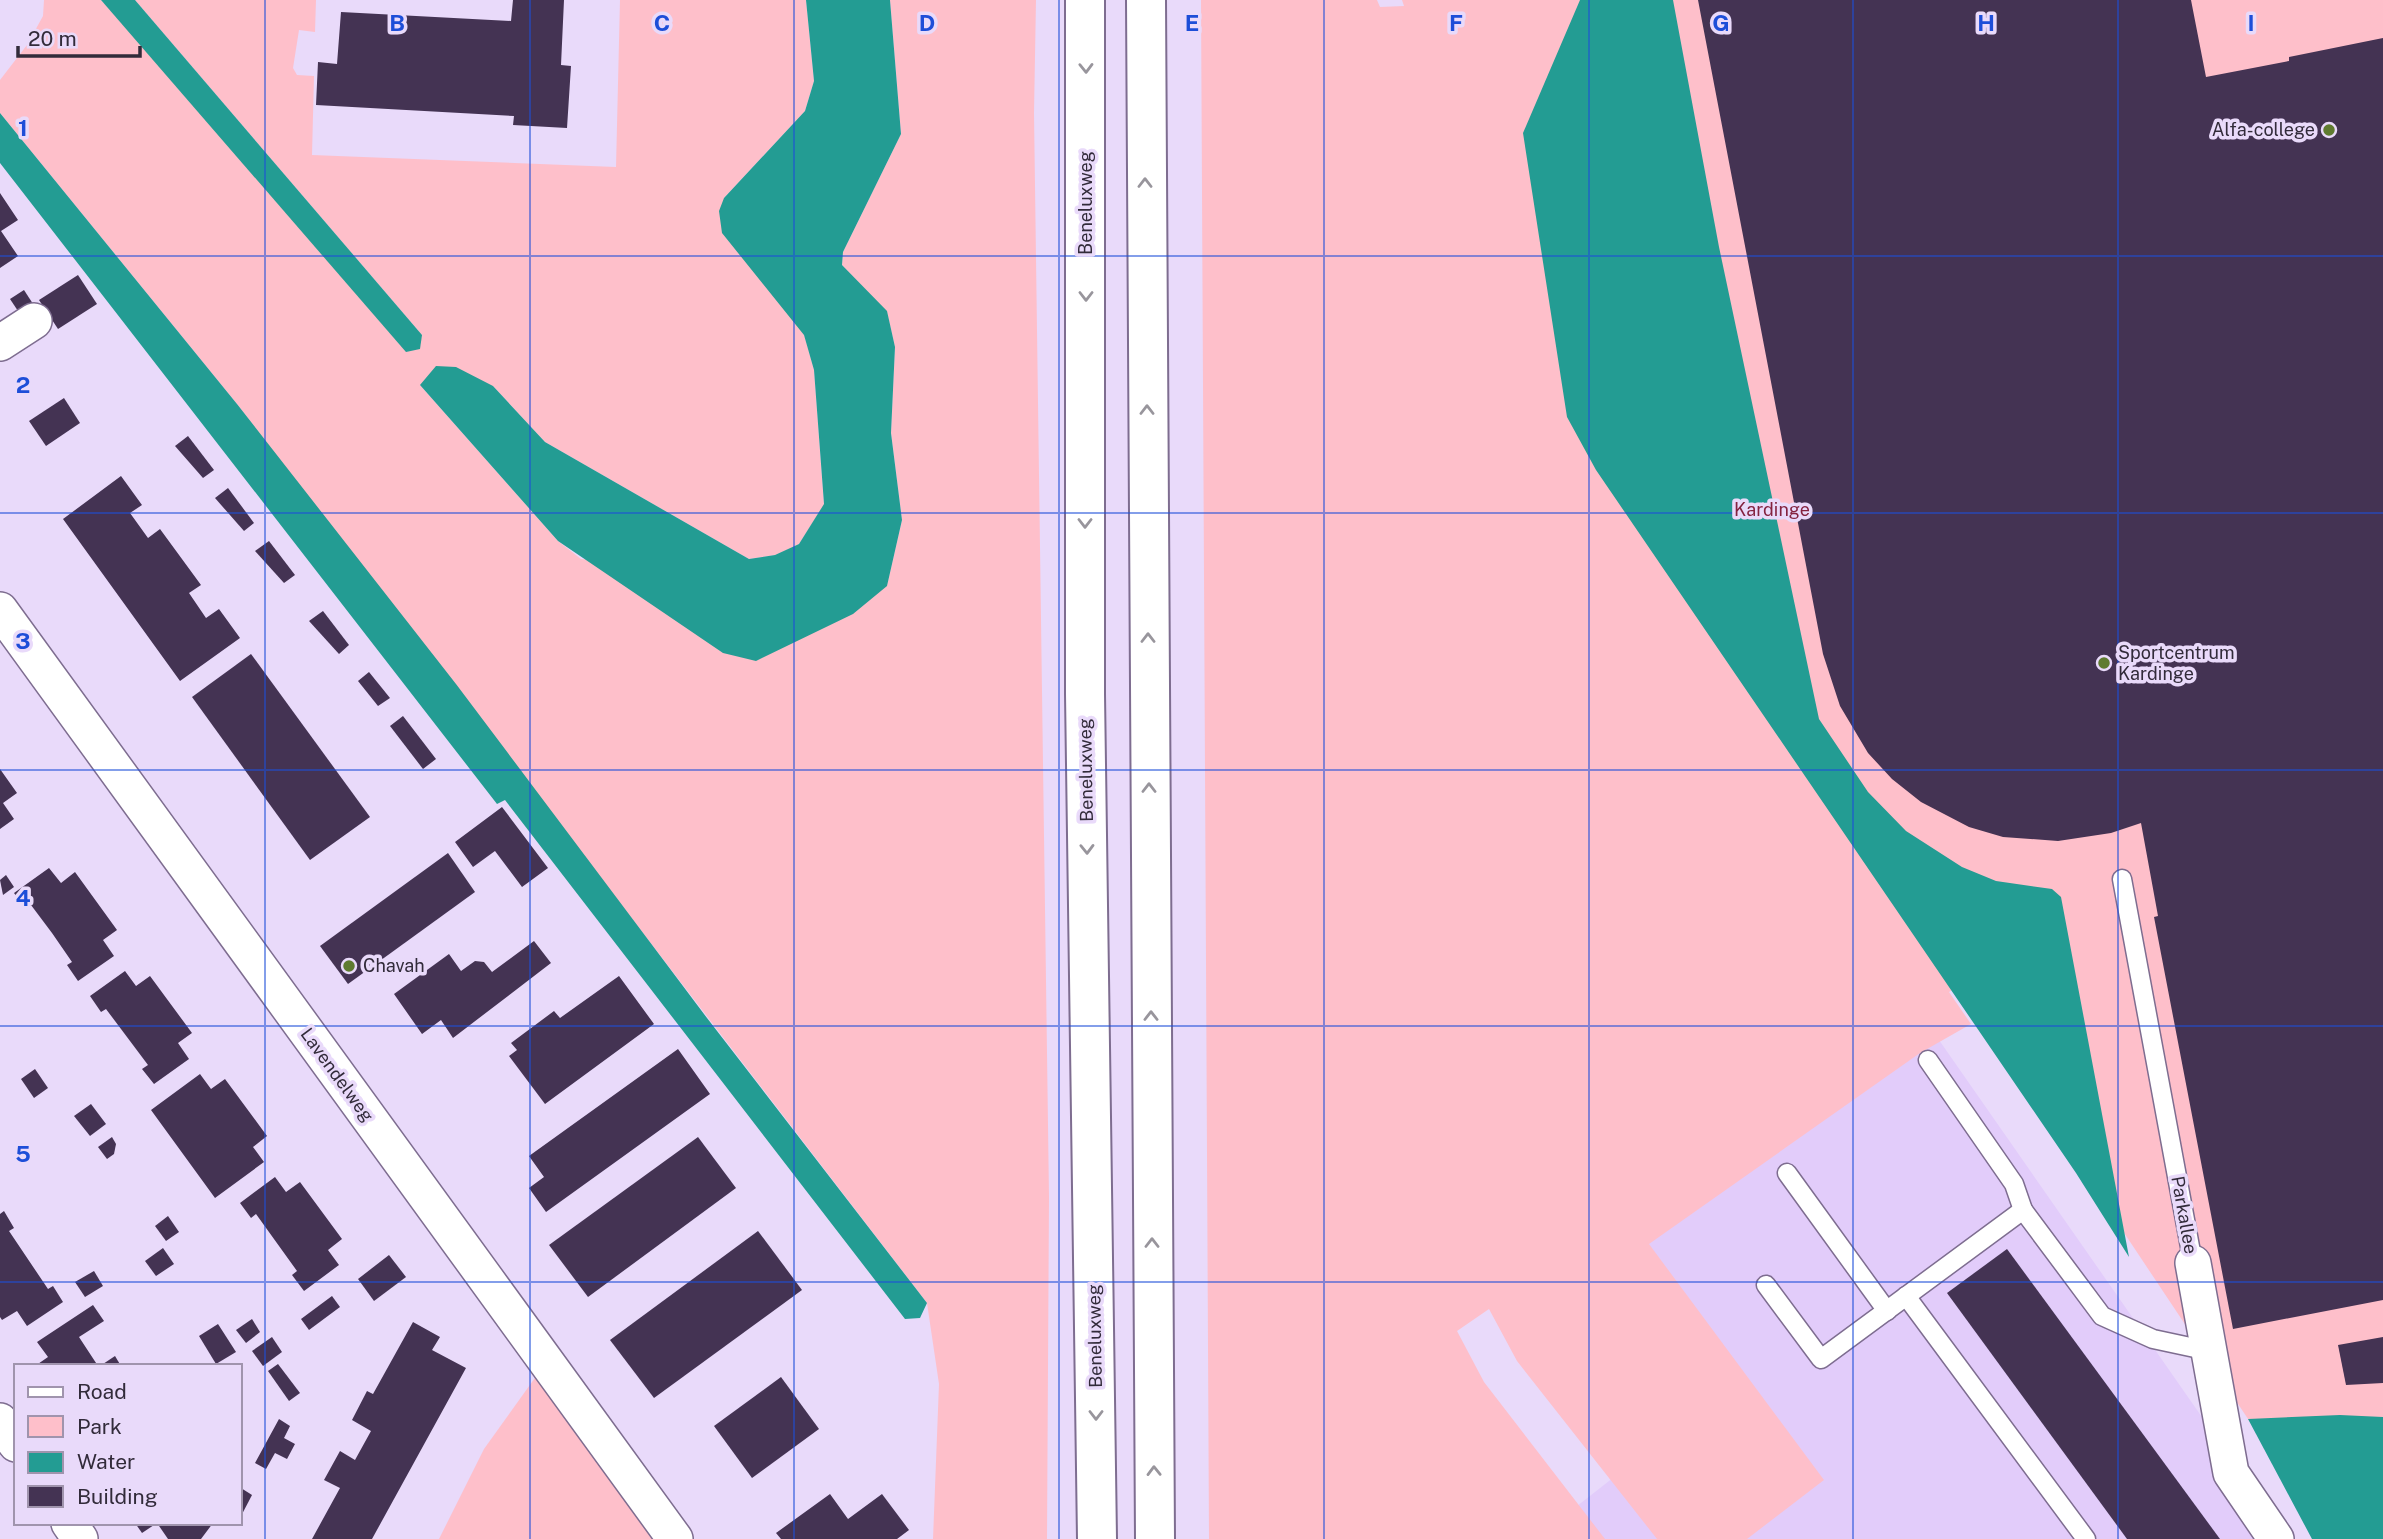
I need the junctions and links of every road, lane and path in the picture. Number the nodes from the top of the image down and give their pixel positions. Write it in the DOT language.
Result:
graph roads {
  1 [pos="1085,0"];
  2 [pos="1146,0"];
  3 [pos="1155,0"];
  4 [pos="1146,47"];
  5 [pos="34,321"];
  6 [pos="0,343"];
  7 [pos="0,610"];
  8 [pos="2122,879"];
  9 [pos="1928,1060"];
  10 [pos="1787,1173"];
  11 [pos="2023,1210"];
  12 [pos="2193,1262"];
  13 [pos="1766,1285"];
  14 [pos="1906,1296"];
  15 [pos="1887,1311"];
  16 [pos="2208,1350"];
  17 [pos="0,1421"];
  18 [pos="14,1441"];
  19 [pos="675,1539"];
  20 [pos="1097,1539"];
  21 [pos="1155,1539"];
  22 [pos="2087,1539"];
  23 [pos="2276,1539"];
  1 -- 20 [label="highway, Beneluxweg, one-way"];
  2 -- 4 [label="highway"];
  3 -- 4 [label="highway"];
  21 -- 4 [label="highway, one-way"];
  5 -- 6 [label="street"];
  7 -- 19 [label="street, Lavendelweg"];
  8 -- 12 [label="lane, Parkallee"];
  9 -- 11 [label="lane"];
  10 -- 15 [label="lane"];
  11 -- 14 [label="lane"];
  11 -- 16 [label="lane"];
  12 -- 16 [label="street, Parkallee"];
  13 -- 15 [label="lane"];
  14 -- 15 [label="lane"];
  14 -- 22 [label="lane"];
  16 -- 23 [label="street, Parkallee"];
  17 -- 18 [label="street"];
}
